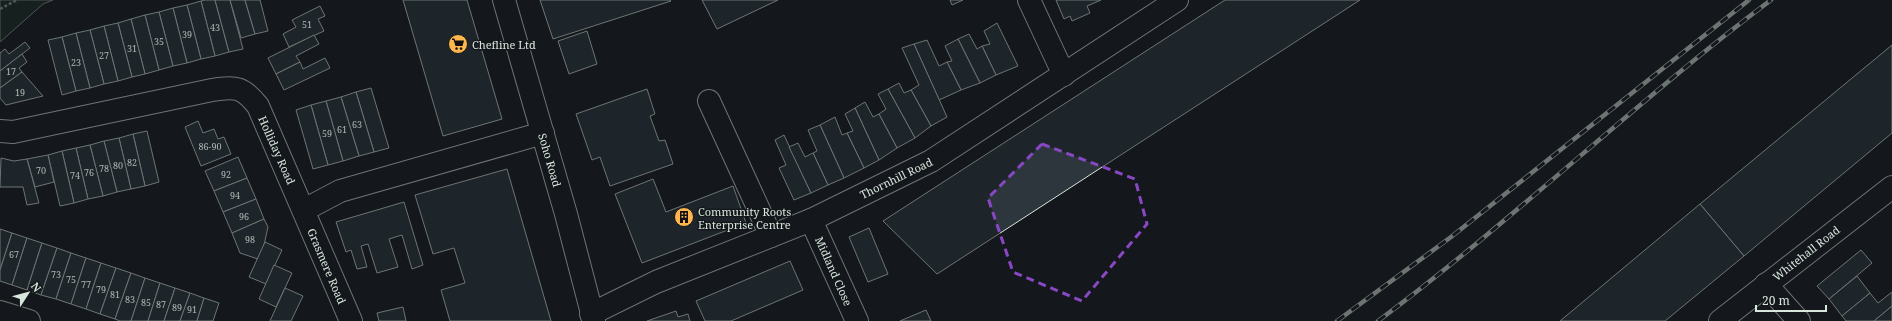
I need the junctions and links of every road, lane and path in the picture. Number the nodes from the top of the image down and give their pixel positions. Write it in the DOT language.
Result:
graph roads {
  1 [pos="17,0"];
  2 [pos="504,0"];
  3 [pos="1029,0"];
  4 [pos="1177,0"];
  5 [pos="0,9"];
  6 [pos="1064,75"];
  7 [pos="709,101"];
  8 [pos="0,131"];
  9 [pos="542,133"];
  10 [pos="1892,187"];
  11 [pos="304,210"];
  12 [pos="811,220"];
  13 [pos="771,236"];
  14 [pos="1766,284"];
  15 [pos="0,312"];
  16 [pos="592,317"];
  17 [pos="29,321"];
  18 [pos="350,321"];
  19 [pos="857,321"];
  20 [pos="1720,321"];
  21 [pos="1799,321"];
  1 -- 5 [label="path"];
  2 -- 9 [label="main road, Soho Road"];
  3 -- 6 [label="main road"];
  4 -- 6 [label="main road, Thornhill Road"];
  6 -- 12 [label="main road, Thornhill Road"];
  7 -- 13 [label="main road"];
  8 -- 11 [label="main road, Holliday Road"];
  9 -- 11 [label="main road"];
  9 -- 16 [label="main road, Soho Road"];
  10 -- 14 [label="main road, Whitehall Road"];
  11 -- 18 [label="main road, Grasmere Road"];
  12 -- 13 [label="main road, Thornhill Road"];
  12 -- 19 [label="main road, Midland Close"];
  13 -- 16 [label="main road, Thornhill Road"];
  14 -- 20 [label="main road, Whitehall Road"];
  14 -- 21 [label="main road"];
  15 -- 17 [label="main road"];
}
